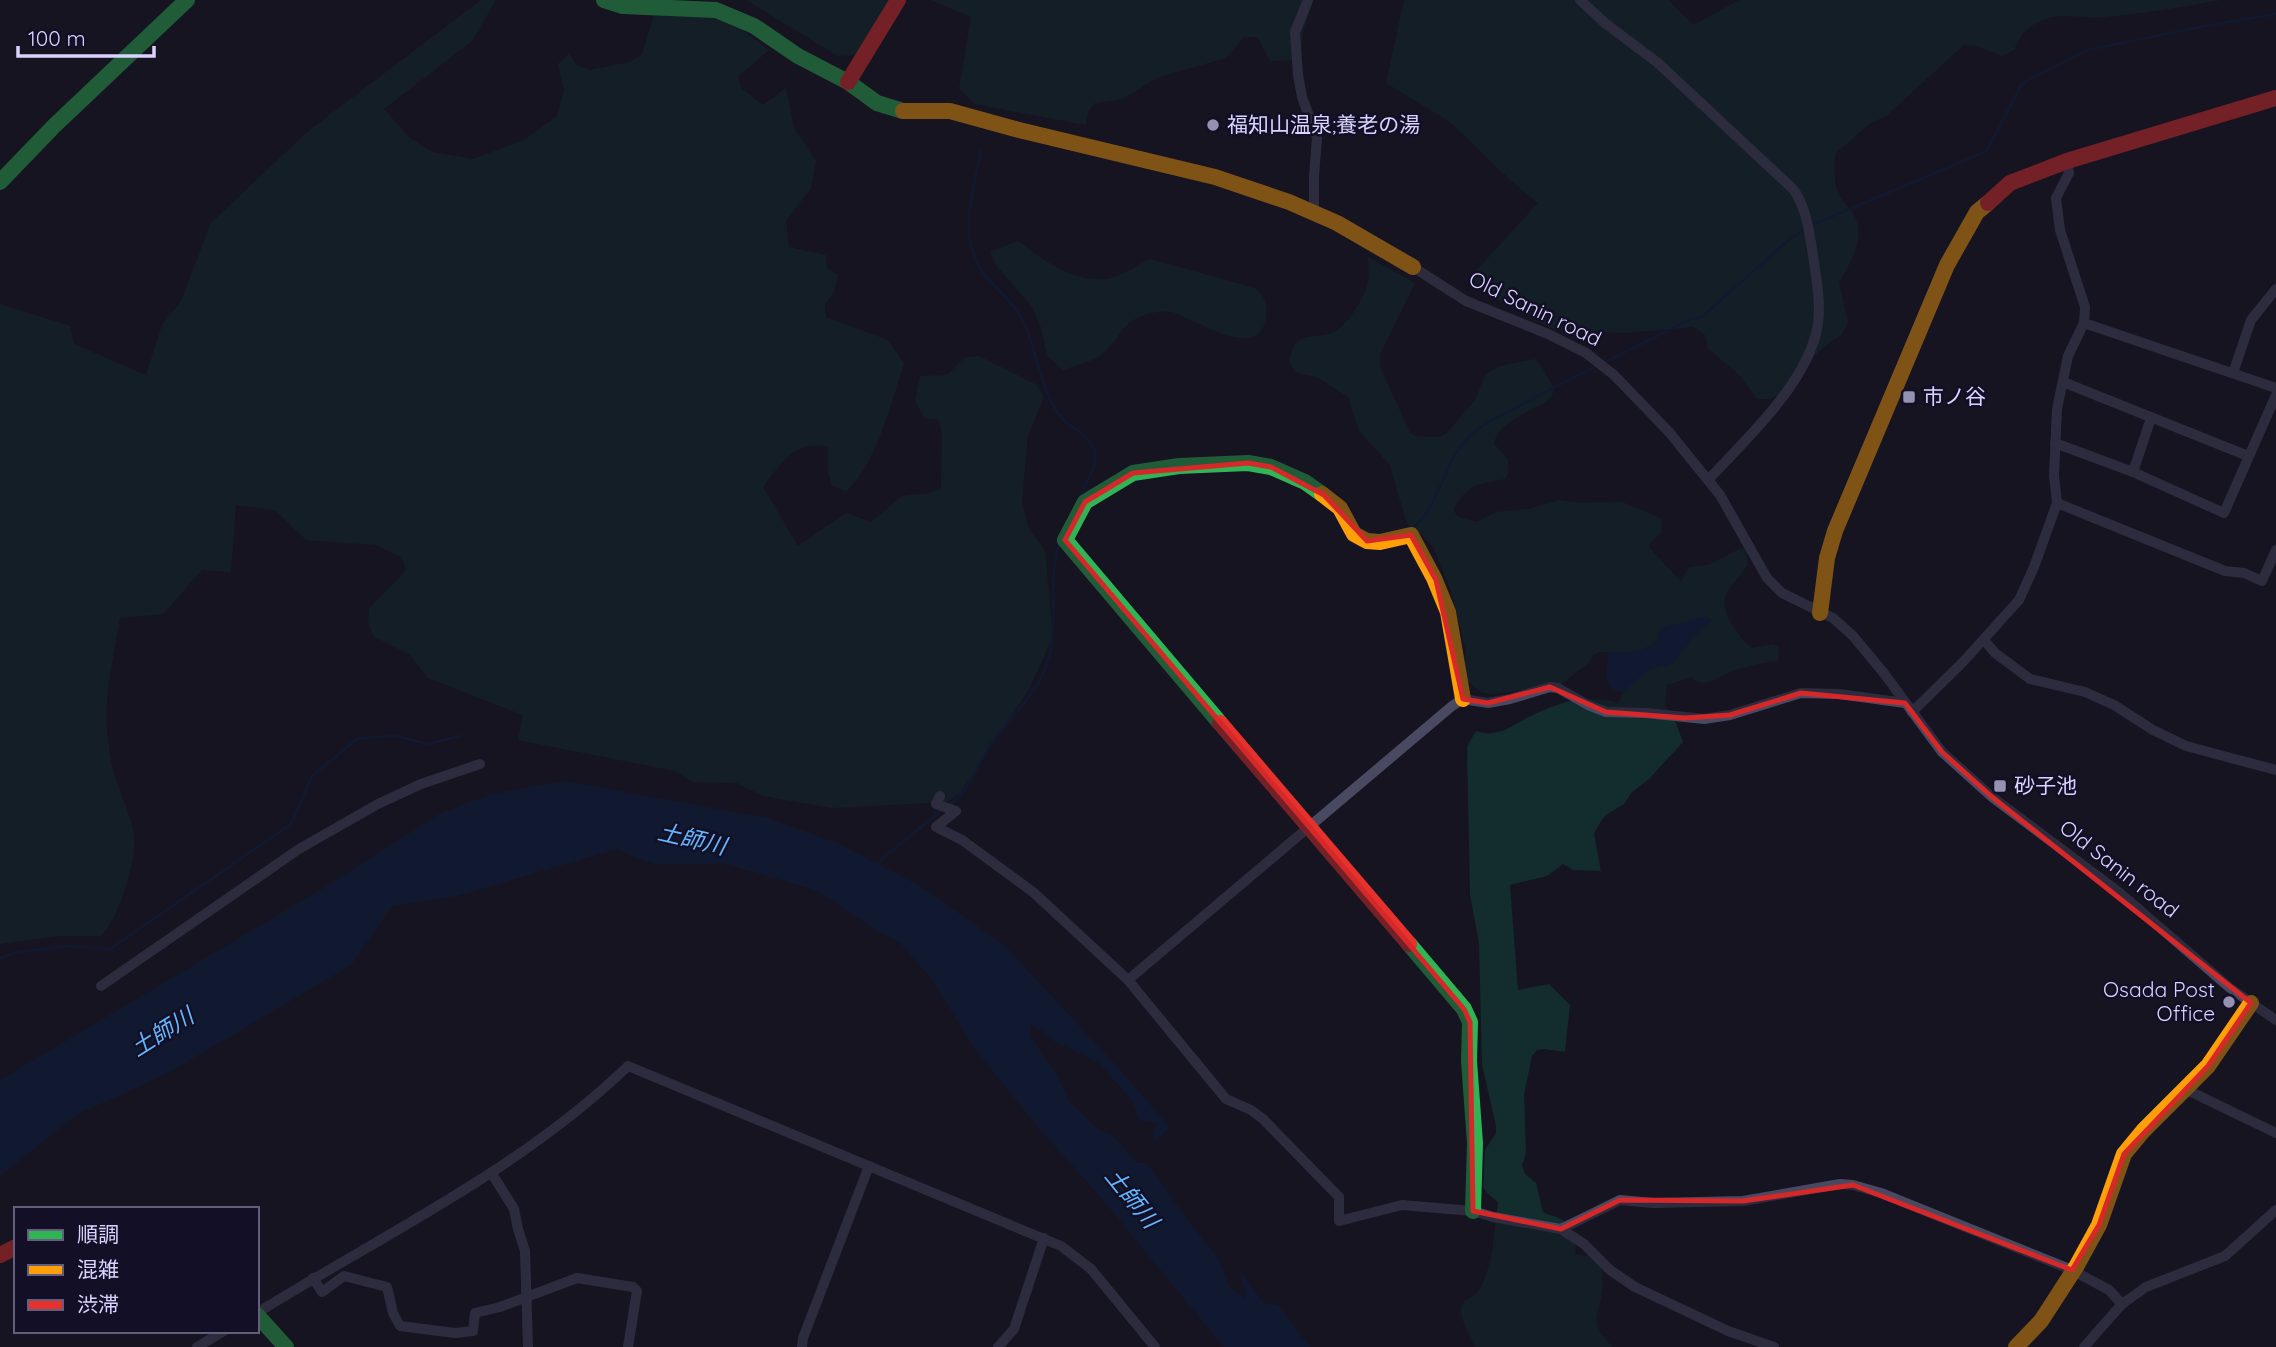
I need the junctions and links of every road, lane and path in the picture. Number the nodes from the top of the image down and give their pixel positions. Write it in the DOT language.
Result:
graph roads {
  1 [pos="187,0"];
  2 [pos="604,0"];
  3 [pos="898,0"];
  4 [pos="1308,0"];
  5 [pos="1580,0"];
  6 [pos="848,82"];
  7 [pos="2276,98"];
  8 [pos="2067,161"];
  9 [pos="0,183"];
  10 [pos="1314,213"];
  11 [pos="1413,267"];
  12 [pos="2276,289"];
  13 [pos="2084,323"];
  14 [pos="2233,373"];
  15 [pos="2063,382"];
  16 [pos="2276,388"];
  17 [pos="2276,395"];
  18 [pos="2151,418"];
  19 [pos="2055,443"];
  20 [pos="2248,456"];
  21 [pos="2133,471"];
  22 [pos="1708,480"];
  23 [pos="2057,503"];
  24 [pos="2276,550"];
  25 [pos="1820,612"];
  26 [pos="1984,640"];
  27 [pos="1463,699"];
  28 [pos="1909,708"];
  29 [pos="480,764"];
  30 [pos="2276,770"];
  31 [pos="940,796"];
  32 [pos="1309,828"];
  33 [pos="1128,979"];
  34 [pos="101,986"];
  35 [pos="2251,1003"];
  36 [pos="2276,1020"];
  37 [pos="2185,1089"];
  38 [pos="2276,1133"];
  39 [pos="869,1166"];
  40 [pos="492,1174"];
  41 [pos="2276,1210"];
  42 [pos="1473,1211"];
  43 [pos="1561,1229"];
  44 [pos="1044,1238"];
  45 [pos="2072,1270"];
  46 [pos="313,1278"];
  47 [pos="526,1296"];
  48 [pos="2122,1304"];
  49 [pos="259,1313"];
  50 [pos="259,1316"];
  51 [pos="221,1333"];
  52 [pos="197,1347"];
  53 [pos="286,1347"];
  54 [pos="528,1347"];
  55 [pos="628,1347"];
  56 [pos="802,1347"];
  57 [pos="998,1347"];
  58 [pos="1155,1347"];
  59 [pos="1774,1347"];
  60 [pos="2016,1347"];
  61 [pos="2084,1347"];
  1 -- 9 [label="street"];
  2 -- 6 [label="street, Old Sanin road"];
  3 -- 6 [label="street"];
  4 -- 10 [label="street"];
  5 -- 22 [label="street"];
  6 -- 10 [label="street, Old Sanin road"];
  7 -- 8 [label="street"];
  8 -- 13 [label="street"];
  8 -- 25 [label="street"];
  10 -- 11 [label="street, Old Sanin road"];
  11 -- 22 [label="street, Old Sanin road"];
  12 -- 14 [label="street"];
  13 -- 14 [label="street"];
  13 -- 15 [label="street"];
  14 -- 16 [label="street"];
  15 -- 18 [label="street"];
  15 -- 19 [label="street"];
  17 -- 20 [label="street"];
  18 -- 20 [label="street"];
  18 -- 21 [label="street"];
  19 -- 21 [label="street"];
  19 -- 23 [label="street"];
  20 -- 21 [label="street"];
  22 -- 25 [label="street, Old Sanin road"];
  23 -- 24 [label="street"];
  23 -- 26 [label="street"];
  25 -- 28 [label="street, Old Sanin road"];
  26 -- 28 [label="street"];
  26 -- 30 [label="street"];
  27 -- 28 [label="street"];
  27 -- 32 [label="street"];
  27 -- 32 [label="street"];
  28 -- 35 [label="street, Old Sanin road"];
  29 -- 34 [label="street"];
  31 -- 33 [label="street"];
  32 -- 33 [label="street"];
  32 -- 42 [label="street"];
  33 -- 42 [label="street"];
  35 -- 36 [label="street, Old Sanin road"];
  35 -- 37 [label="street"];
  37 -- 38 [label="street"];
  37 -- 45 [label="street"];
  39 -- 40 [label="street"];
  39 -- 44 [label="street"];
  39 -- 56 [label="street"];
  40 -- 46 [label="street"];
  40 -- 47 [label="street"];
  41 -- 48 [label="street"];
  42 -- 43 [label="street"];
  43 -- 45 [label="street"];
  43 -- 59 [label="street"];
  44 -- 57 [label="street"];
  44 -- 58 [label="street"];
  45 -- 48 [label="street"];
  45 -- 60 [label="street"];
  46 -- 47 [label="street"];
  46 -- 49 [label="street"];
  47 -- 54 [label="street"];
  47 -- 55 [label="street"];
  48 -- 61 [label="street"];
  50 -- 53 [label="street"];
  51 -- 52 [label="street"];
}
